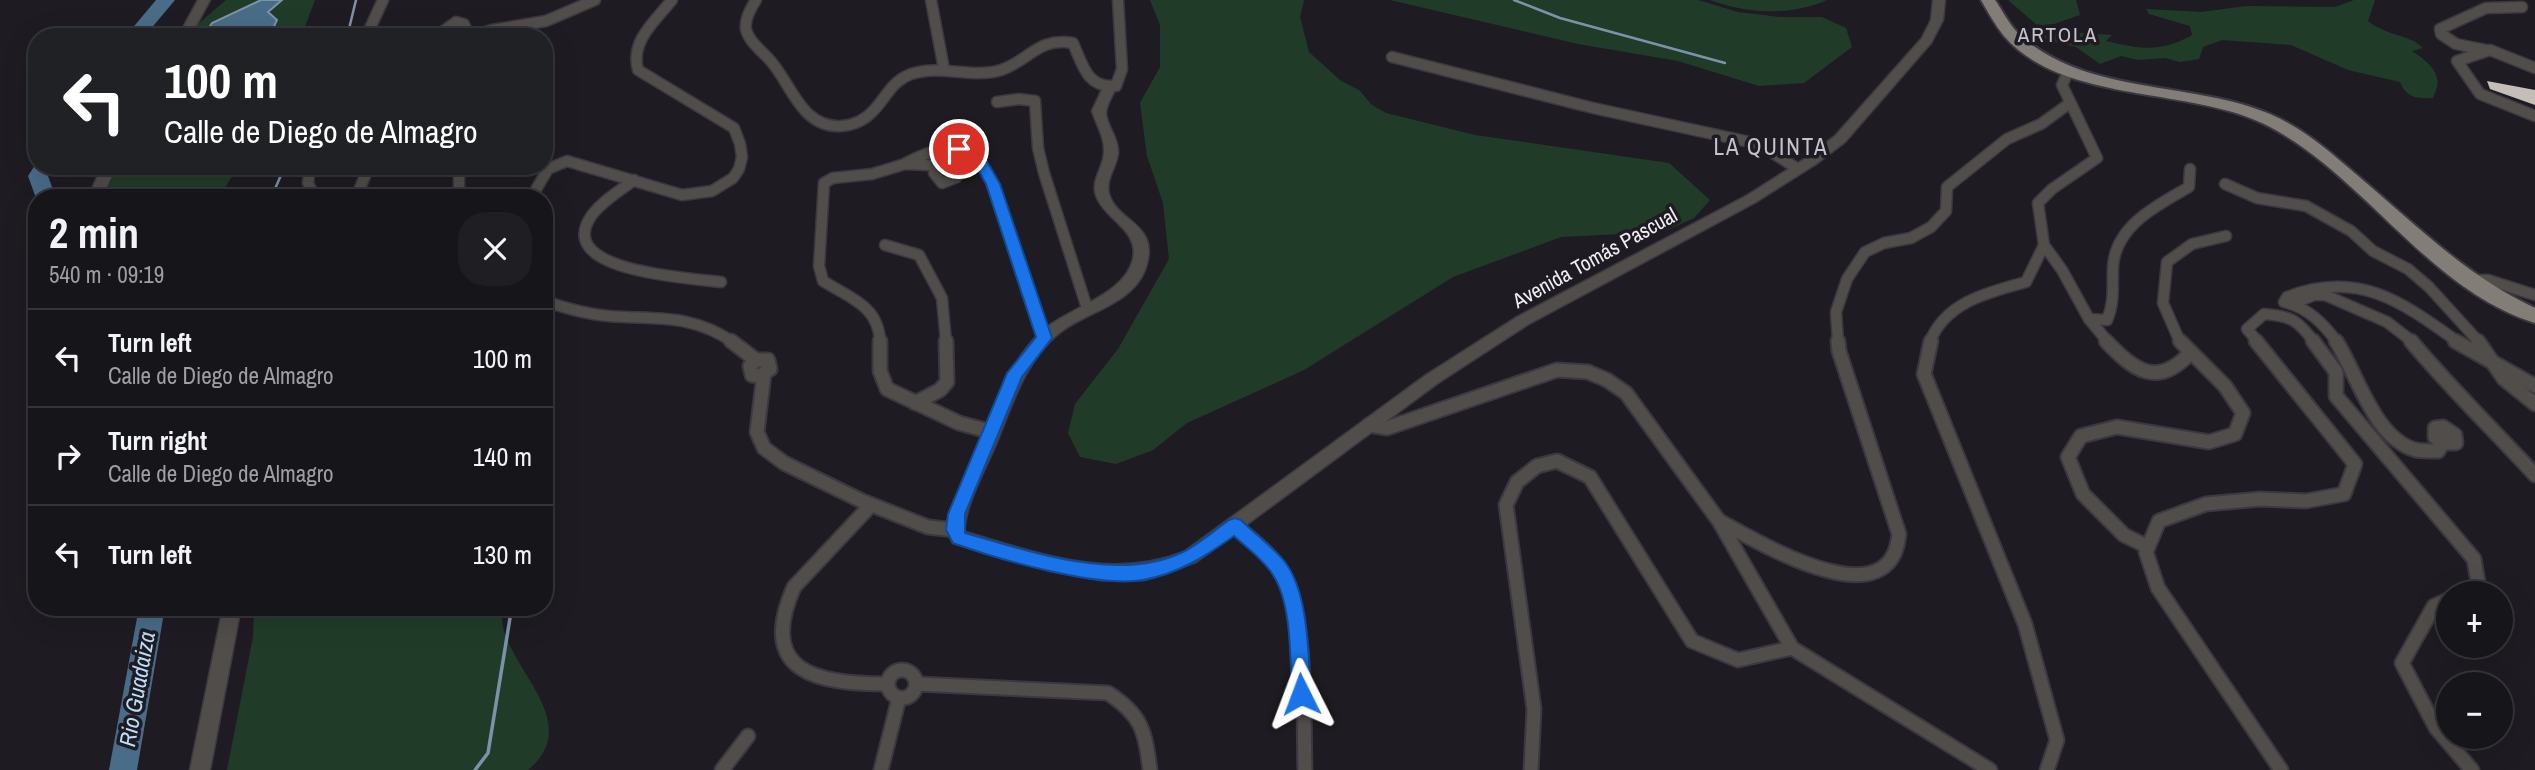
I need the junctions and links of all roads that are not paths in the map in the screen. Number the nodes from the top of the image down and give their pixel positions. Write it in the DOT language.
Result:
graph roads {
  1 [pos="204,0"];
  2 [pos="383,0"];
  3 [pos="595,0"];
  4 [pos="673,0"];
  5 [pos="756,0"];
  6 [pos="931,0"];
  7 [pos="1118,0"];
  8 [pos="1939,0"];
  9 [pos="1988,0"];
  10 [pos="2522,7"];
  11 [pos="189,28"];
  12 [pos="370,28"];
  13 [pos="448,28"];
  14 [pos="466,28"];
  15 [pos="506,28"];
  16 [pos="2490,50"];
  17 [pos="1392,57"];
  18 [pos="2535,68"];
  19 [pos="944,69"];
  20 [pos="2068,72"];
  21 [pos="1109,88"];
  22 [pos="997,102"];
  23 [pos="2070,103"];
  24 [pos="2535,116"];
  25 [pos="905,164"];
  26 [pos="553,165"];
  27 [pos="1798,169"];
  28 [pos="2190,169"];
  29 [pos="934,173"];
  30 [pos="634,180"];
  31 [pos="2225,184"];
  32 [pos="2226,236"];
  33 [pos="885,245"];
  34 [pos="2044,245"];
  35 [pos="2473,281"];
  36 [pos="721,282"];
  37 [pos="2535,295"];
  38 [pos="553,304"];
  39 [pos="2292,304"];
  40 [pos="1087,308"];
  41 [pos="2535,316"];
  42 [pos="2089,319"];
  43 [pos="1044,338"];
  44 [pos="2190,353"];
  45 [pos="2488,359"];
  46 [pos="2535,386"];
  47 [pos="915,403"];
  48 [pos="2535,404"];
  49 [pos="1369,425"];
  50 [pos="992,432"];
  51 [pos="2443,443"];
  52 [pos="2535,475"];
  53 [pos="871,505"];
  54 [pos="1719,521"];
  55 [pos="1235,526"];
  56 [pos="955,530"];
  57 [pos="2148,547"];
  58 [pos="2478,581"];
  59 [pos="2436,605"];
  60 [pos="230,616"];
  61 [pos="1792,648"];
  62 [pos="887,684"];
  63 [pos="917,684"];
  64 [pos="899,698"];
  65 [pos="748,736"];
  66 [pos="200,770"];
  67 [pos="722,770"];
  68 [pos="881,770"];
  69 [pos="1150,770"];
  70 [pos="1305,770"];
  71 [pos="1531,770"];
  72 [pos="1990,770"];
  73 [pos="2047,770"];
  74 [pos="2281,770"];
  75 [pos="2472,770"];
  1 -- 11 [label="street"];
  2 -- 12 [label="street"];
  3 -- 15 [label="street"];
  4 -- 30 [label="street"];
  5 -- 19 [label="street"];
  6 -- 19 [label="street"];
  7 -- 21 [label="street"];
  8 -- 27 [label="street, Avenida Tomás Pascual"];
  9 -- 20 [label="main road"];
  10 -- 16 [label="street"];
  13 -- 14 [label="street"];
  16 -- 18 [label="street"];
  16 -- 24 [label="street"];
  17 -- 27 [label="street"];
  19 -- 21 [label="street"];
  20 -- 23 [label="street"];
  20 -- 35 [label="main road"];
  21 -- 40 [label="street"];
  22 -- 40 [label="street"];
  23 -- 34 [label="street"];
  23 -- 54 [label="street"];
  25 -- 29 [label="street"];
  25 -- 43 [label="street"];
  25 -- 47 [label="street"];
  26 -- 30 [label="street"];
  27 -- 49 [label="street, Avenida Tomás Pascual"];
  28 -- 42 [label="street"];
  30 -- 36 [label="street"];
  31 -- 45 [label="street"];
  32 -- 44 [label="street"];
  33 -- 47 [label="street"];
  34 -- 42 [label="street"];
  34 -- 73 [label="street"];
  35 -- 37 [label="street"];
  35 -- 41 [label="main road"];
  38 -- 53 [label="street"];
  39 -- 45 [label="street"];
  39 -- 51 [label="street"];
  39 -- 52 [label="street"];
  40 -- 43 [label="street"];
  42 -- 44 [label="street"];
  43 -- 50 [label="street"];
  44 -- 57 [label="street"];
  45 -- 46 [label="street"];
  45 -- 48 [label="street"];
  47 -- 50 [label="street"];
  49 -- 54 [label="street"];
  49 -- 55 [label="street, Avenida Tomás Pascual"];
  50 -- 56 [label="street"];
  53 -- 56 [label="street"];
  53 -- 62 [label="street"];
  54 -- 61 [label="street"];
  55 -- 56 [label="street, Avenida Tomás Pascual"];
  55 -- 70 [label="street"];
  57 -- 58 [label="street"];
  57 -- 74 [label="street"];
  59 -- 75 [label="street"];
  60 -- 66 [label="street"];
  61 -- 71 [label="street"];
  61 -- 72 [label="street"];
  62 -- 63 [label="street"];
  62 -- 64 [label="street"];
  63 -- 64 [label="street"];
  63 -- 69 [label="street"];
  64 -- 68 [label="street"];
  65 -- 67 [label="street"];
}
